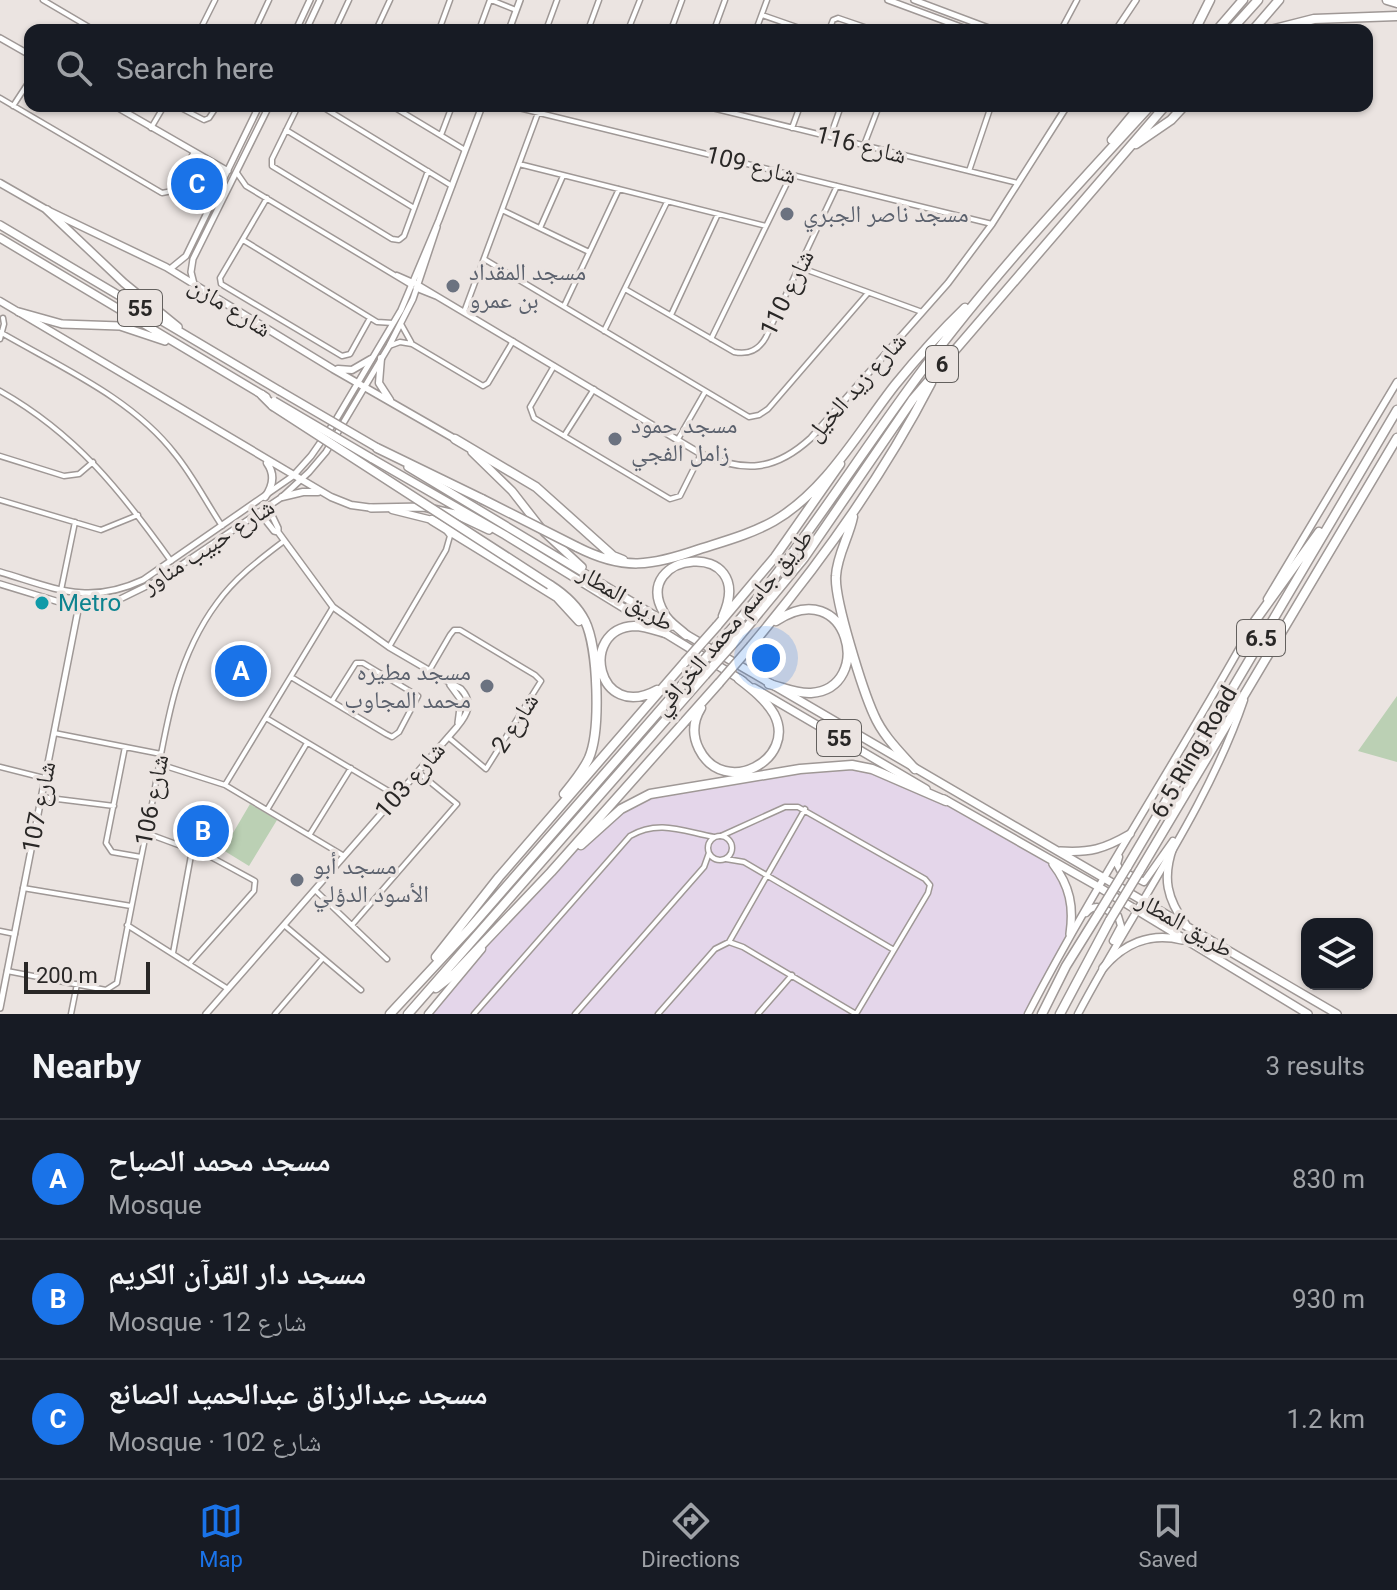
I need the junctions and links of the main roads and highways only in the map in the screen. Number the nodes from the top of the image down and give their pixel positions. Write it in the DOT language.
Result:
graph roads {
  1 [pos="1210,0"];
  2 [pos="1243,0"];
  3 [pos="1258,0"];
  4 [pos="1279,0"];
  5 [pos="1387,0"];
  6 [pos="1397,3"];
  7 [pos="1397,16"];
  8 [pos="1198,24"];
  9 [pos="1222,24"];
  10 [pos="1236,24"];
  11 [pos="1258,24"];
  12 [pos="1294,24"];
  13 [pos="1135,112"];
  14 [pos="1144,112"];
  15 [pos="1160,112"];
  16 [pos="1178,112"];
  17 [pos="1126,151"];
  18 [pos="0,183"];
  19 [pos="1063,200"];
  20 [pos="47,210"];
  21 [pos="0,225"];
  22 [pos="0,238"];
  23 [pos="988,286"];
  24 [pos="0,301"];
  25 [pos="19,312"];
  26 [pos="205,348"];
  27 [pos="187,350"];
  28 [pos="381,358"];
  29 [pos="371,359"];
  30 [pos="939,368"];
  31 [pos="333,369"];
  32 [pos="1397,382"];
  33 [pos="262,395"];
  34 [pos="274,404"];
  35 [pos="396,405"];
  36 [pos="1397,410"];
  37 [pos="869,420"];
  38 [pos="1397,438"];
  39 [pos="455,439"];
  40 [pos="376,448"];
  41 [pos="258,455"];
  42 [pos="324,493"];
  43 [pos="265,497"];
  44 [pos="282,497"];
  45 [pos="1341,503"];
  46 [pos="371,508"];
  47 [pos="854,513"];
  48 [pos="432,520"];
  49 [pos="505,535"];
  50 [pos="652,563"];
  51 [pos="602,583"];
  52 [pos="1255,621"];
  53 [pos="718,626"];
  54 [pos="766,629"];
  55 [pos="665,633"];
  56 [pos="686,635"];
  57 [pos="593,654"];
  58 [pos="739,679"];
  59 [pos="769,684"];
  60 [pos="662,688"];
  61 [pos="1248,689"];
  62 [pos="712,691"];
  63 [pos="915,769"];
  64 [pos="946,801"];
  65 [pos="1144,812"];
  66 [pos="541,828"];
  67 [pos="1130,834"];
  68 [pos="1178,836"];
  69 [pos="1173,847"];
  70 [pos="1057,851"];
  71 [pos="1049,859"];
  72 [pos="551,872"];
  73 [pos="1102,877"];
  74 [pos="1097,886"];
  75 [pos="1142,900"];
  76 [pos="1136,910"];
  77 [pos="515,911"];
  78 [pos="1190,930"];
  79 [pos="1070,934"];
  80 [pos="1190,942"];
  81 [pos="1057,959"];
  82 [pos="1103,968"];
  83 [pos="1094,985"];
  84 [pos="411,990"];
  85 [pos="420,1001"];
  86 [pos="390,1014"];
  87 [pos="408,1014"];
  88 [pos="428,1014"];
  89 [pos="1028,1014"];
  90 [pos="1042,1014"];
  91 [pos="1060,1014"];
  92 [pos="1078,1014"];
  93 [pos="1308,1014"];
  94 [pos="1337,1014"];
  1 -- 8 [label="highway"];
  2 -- 9 [label="highway"];
  3 -- 10 [label="highway"];
  4 -- 11 [label="highway"];
  5 -- 6 [label="highway"];
  7 -- 12 [label="highway"];
  13 -- 19 [label="highway"];
  14 -- 19 [label="highway, طريق جاسم محمد الخرافي / 6"];
  15 -- 17 [label="highway, طريق جاسم محمد الخرافي / 6"];
  16 -- 17 [label="highway"];
  17 -- 30 [label="highway, طريق جاسم محمد الخرافي / 6"];
  18 -- 20 [label="main road, شارع مازن"];
  19 -- 23 [label="highway, طريق جاسم محمد الخرافي / 6"];
  20 -- 26 [label="highway"];
  20 -- 31 [label="main road, شارع مازن"];
  21 -- 26 [label="highway, طريق المطار / 55"];
  22 -- 27 [label="highway, 55"];
  23 -- 37 [label="highway"];
  23 -- 84 [label="highway, طريق جاسم محمد الخرافي / 6, bridge"];
  24 -- 25 [label="main road"];
  25 -- 27 [label="highway"];
  25 -- 41 [label="main road"];
  26 -- 40 [label="highway, طريق المطار / 55, bridge"];
  27 -- 33 [label="highway, 55"];
  28 -- 35 [label="main road"];
  29 -- 31 [label="main road"];
  30 -- 47 [label="highway"];
  30 -- 85 [label="highway, طريق جاسم محمد الخرافي / 6, bridge"];
  31 -- 35 [label="main road, شارع مازن"];
  32 -- 52 [label="main road"];
  33 -- 34 [label="highway"];
  34 -- 49 [label="highway, طريق المطار / 55, bridge"];
  34 -- 57 [label="highway, bridge"];
  35 -- 39 [label="main road, شارع مازن"];
  36 -- 45 [label="highway, 6.5 Ring Road / 6.5"];
  37 -- 50 [label="highway"];
  37 -- 53 [label="highway"];
  38 -- 61 [label="highway, 6.5 Ring Road / 6.5"];
  39 -- 50 [label="highway"];
  39 -- 51 [label="highway"];
  40 -- 50 [label="highway, bridge"];
  40 -- 51 [label="highway, طريق المطار / 55"];
  41 -- 42 [label="main road"];
  41 -- 43 [label="main road"];
  42 -- 44 [label="main road"];
  42 -- 46 [label="main road"];
  45 -- 52 [label="highway"];
  45 -- 90 [label="highway, 6.5 Ring Road / 6.5, bridge"];
  46 -- 48 [label="main road"];
  46 -- 49 [label="highway"];
  47 -- 54 [label="highway"];
  47 -- 63 [label="highway"];
  48 -- 57 [label="highway"];
  49 -- 55 [label="highway, طريق المطار / 55"];
  51 -- 56 [label="highway, طريق المطار / 55"];
  52 -- 65 [label="main road"];
  53 -- 56 [label="highway"];
  53 -- 60 [label="highway, bridge"];
  54 -- 59 [label="highway"];
  54 -- 62 [label="highway, bridge"];
  55 -- 58 [label="highway, طريق المطار / 55"];
  55 -- 60 [label="highway"];
  56 -- 59 [label="highway, طريق المطار / 55"];
  57 -- 66 [label="highway"];
  58 -- 62 [label="highway"];
  58 -- 64 [label="highway, طريق المطار / 55"];
  59 -- 63 [label="highway, طريق المطار / 55"];
  60 -- 66 [label="highway"];
  61 -- 68 [label="main road"];
  61 -- 91 [label="highway, 6.5 Ring Road / 6.5, bridge"];
  62 -- 72 [label="highway"];
  63 -- 70 [label="highway, طريق المطار / 55"];
  64 -- 71 [label="highway, طريق المطار / 55"];
  64 -- 72 [label="highway"];
  65 -- 67 [label="main road"];
  65 -- 68 [label="main road"];
  66 -- 84 [label="highway"];
  67 -- 70 [label="highway"];
  67 -- 73 [label="main road"];
  68 -- 69 [label="main road"];
  69 -- 75 [label="main road"];
  69 -- 78 [label="highway"];
  70 -- 73 [label="highway, طريق المطار / 55"];
  71 -- 74 [label="highway, طريق المطار / 55"];
  71 -- 79 [label="highway"];
  72 -- 77 [label="highway"];
  73 -- 74 [label="main road"];
  73 -- 75 [label="highway, طريق المطار / 55"];
  74 -- 76 [label="highway, طريق المطار / 55"];
  74 -- 79 [label="main road"];
  75 -- 76 [label="main road"];
  75 -- 78 [label="highway, طريق المطار / 55"];
  76 -- 80 [label="highway, طريق المطار / 55"];
  76 -- 82 [label="main road"];
  77 -- 85 [label="highway"];
  77 -- 88 [label="main road"];
  78 -- 94 [label="highway, طريق المطار / 55"];
  79 -- 81 [label="main road"];
  80 -- 82 [label="highway"];
  80 -- 93 [label="highway, طريق المطار / 55"];
  81 -- 83 [label="main road"];
  81 -- 89 [label="main road"];
  82 -- 83 [label="main road"];
  83 -- 92 [label="main road"];
  84 -- 86 [label="highway, طريق جاسم محمد الخرافي / 6"];
  85 -- 87 [label="highway, طريق جاسم محمد الخرافي / 6"];
}
